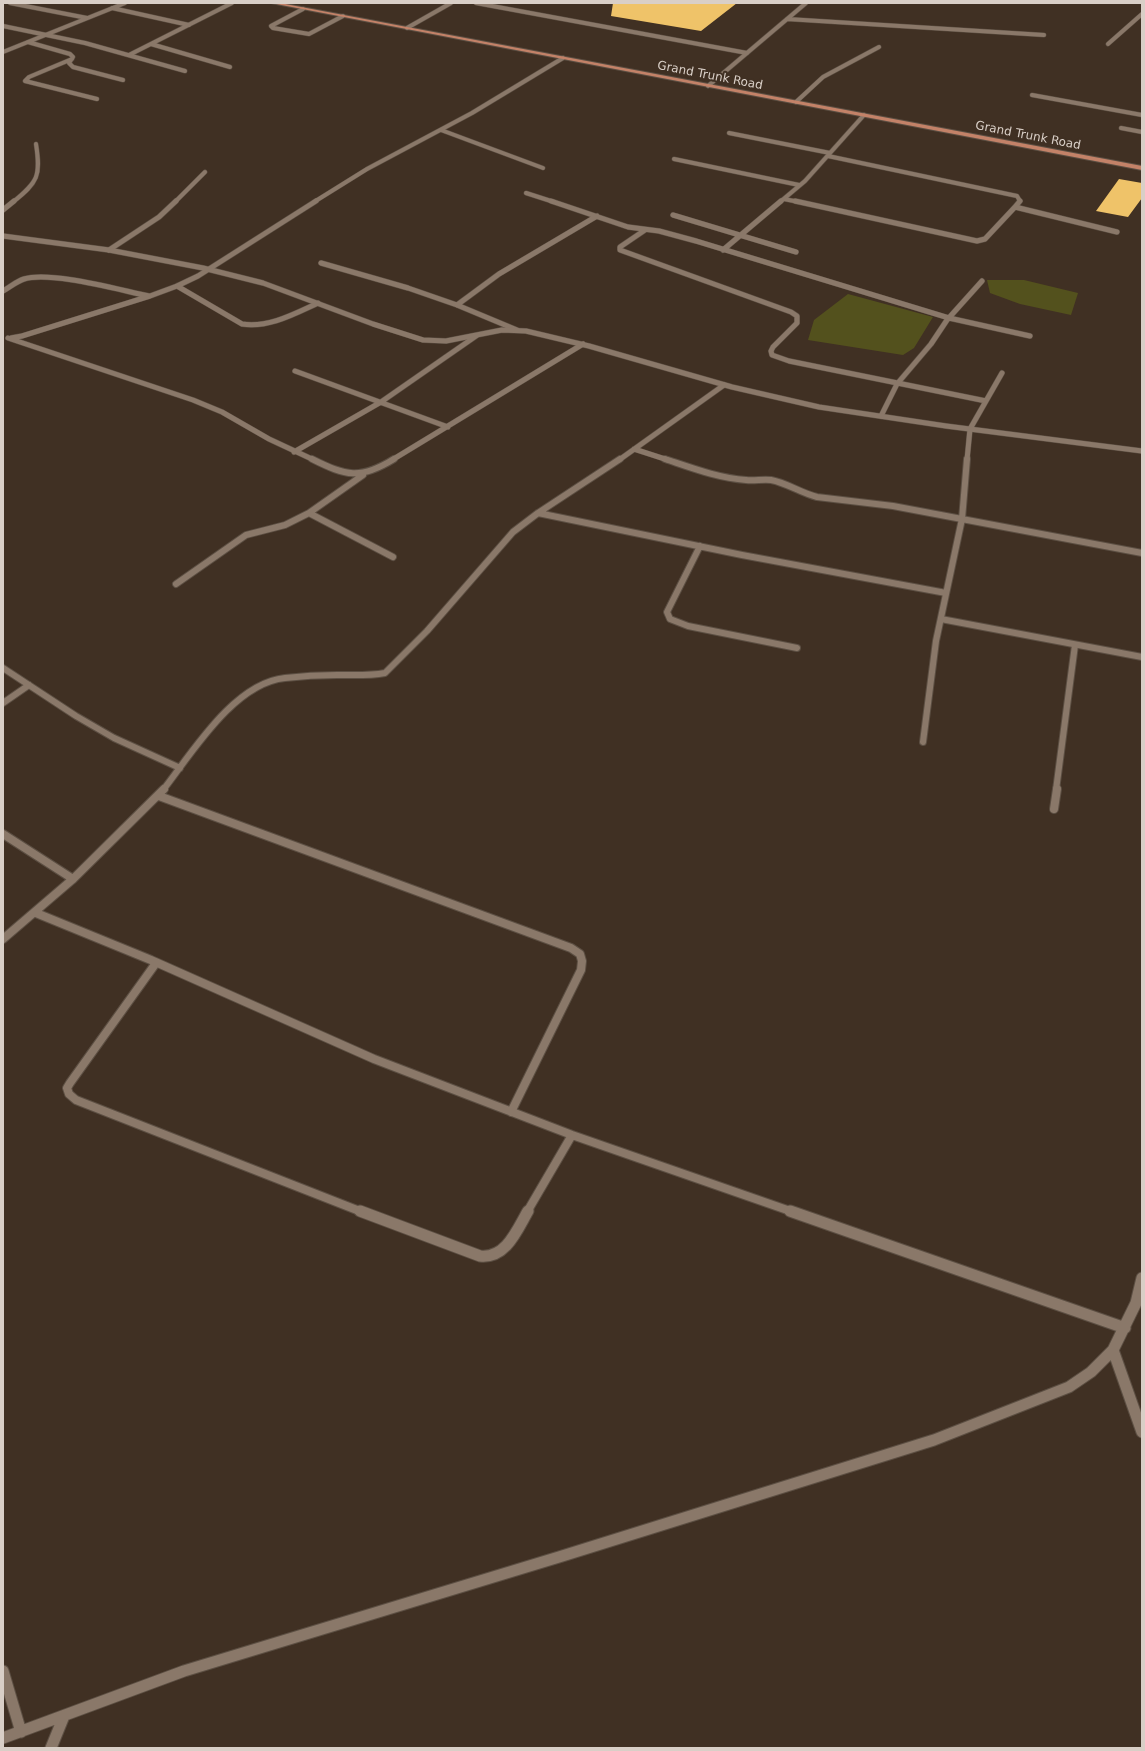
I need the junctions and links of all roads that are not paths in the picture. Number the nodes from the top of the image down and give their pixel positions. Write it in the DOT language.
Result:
graph roads {
  1 [pos="10,3"];
  2 [pos="124,3"];
  3 [pos="232,3"];
  4 [pos="274,3"];
  5 [pos="452,3"];
  6 [pos="476,3"];
  7 [pos="806,3"];
  8 [pos="112,8"];
  9 [pos="303,9"];
  10 [pos="1142,14"];
  11 [pos="343,16"];
  12 [pos="87,18"];
  13 [pos="787,19"];
  14 [pos="189,25"];
  15 [pos="3,26"];
  16 [pos="407,28"];
  17 [pos="48,34"];
  18 [pos="1044,35"];
  19 [pos="28,42"];
  20 [pos="151,44"];
  21 [pos="1108,44"];
  22 [pos="879,47"];
  23 [pos="3,52"];
  24 [pos="747,53"];
  25 [pos="129,55"];
  26 [pos="72,58"];
  27 [pos="563,58"];
  28 [pos="230,67"];
  29 [pos="185,71"];
  30 [pos="123,80"];
  31 [pos="708,86"];
  32 [pos="1032,95"];
  33 [pos="97,99"];
  34 [pos="796,102"];
  35 [pos="864,115"];
  36 [pos="1142,115"];
  37 [pos="1121,128"];
  38 [pos="440,130"];
  39 [pos="1142,132"];
  40 [pos="729,133"];
  41 [pos="36,144"];
  42 [pos="829,154"];
  43 [pos="674,159"];
  44 [pos="543,168"];
  45 [pos="1142,168"];
  46 [pos="205,172"];
  47 [pos="800,185"];
  48 [pos="526,193"];
  49 [pos="784,199"];
  50 [pos="1015,207"];
  51 [pos="3,210"];
  52 [pos="673,215"];
  53 [pos="597,216"];
  54 [pos="645,230"];
  55 [pos="1117,232"];
  56 [pos="741,235"];
  57 [pos="3,236"];
  58 [pos="109,250"];
  59 [pos="723,250"];
  60 [pos="796,252"];
  61 [pos="321,263"];
  62 [pos="208,270"];
  63 [pos="982,281"];
  64 [pos="177,286"];
  65 [pos="3,291"];
  66 [pos="150,296"];
  67 [pos="318,303"];
  68 [pos="456,305"];
  69 [pos="949,318"];
  70 [pos="517,330"];
  71 [pos="476,336"];
  72 [pos="1030,336"];
  73 [pos="6,338"];
  74 [pos="583,344"];
  75 [pos="295,371"];
  76 [pos="1002,373"];
  77 [pos="897,384"];
  78 [pos="724,385"];
  79 [pos="986,401"];
  80 [pos="381,402"];
  81 [pos="881,416"];
  82 [pos="448,427"];
  83 [pos="970,429"];
  84 [pos="634,449"];
  85 [pos="1142,451"];
  86 [pos="294,452"];
  87 [pos="363,474"];
  88 [pos="309,512"];
  89 [pos="538,513"];
  90 [pos="962,519"];
  91 [pos="700,546"];
  92 [pos="1142,553"];
  93 [pos="392,557"];
  94 [pos="176,584"];
  95 [pos="946,593"];
  96 [pos="941,619"];
  97 [pos="1075,645"];
  98 [pos="797,648"];
  99 [pos="1142,657"];
  100 [pos="3,668"];
  101 [pos="29,685"];
  102 [pos="3,703"];
  103 [pos="923,742"];
  104 [pos="180,768"];
  105 [pos="159,796"];
  106 [pos="1054,809"];
  107 [pos="3,834"];
  108 [pos="73,879"];
  109 [pos="36,913"];
  110 [pos="3,939"];
  111 [pos="156,963"];
  112 [pos="511,1112"];
  113 [pos="572,1135"];
  114 [pos="1142,1278"];
  115 [pos="1125,1328"];
  116 [pos="1113,1350"];
  117 [pos="1142,1432"];
  118 [pos="3,1671"];
  119 [pos="64,1716"];
  120 [pos="21,1732"];
  121 [pos="3,1738"];
  122 [pos="51,1748"];
  1 -- 12 [label="street"];
  2 -- 8 [label="street"];
  3 -- 14 [label="street"];
  4 -- 9 [label="main road, Grand Trunk Road"];
  5 -- 16 [label="street"];
  6 -- 24 [label="street"];
  7 -- 13 [label="street"];
  8 -- 12 [label="street"];
  8 -- 14 [label="street"];
  9 -- 11 [label="main road, Grand Trunk Road"];
  9 -- 11 [label="street"];
  10 -- 21 [label="street"];
  11 -- 16 [label="main road, Grand Trunk Road"];
  12 -- 17 [label="street"];
  13 -- 18 [label="street"];
  13 -- 24 [label="street"];
  14 -- 20 [label="street"];
  15 -- 17 [label="street"];
  16 -- 27 [label="main road, Grand Trunk Road"];
  17 -- 19 [label="street"];
  17 -- 25 [label="street"];
  19 -- 23 [label="street"];
  19 -- 26 [label="street"];
  20 -- 25 [label="street"];
  20 -- 28 [label="street"];
  22 -- 34 [label="street"];
  24 -- 31 [label="street"];
  25 -- 29 [label="street"];
  26 -- 30 [label="street"];
  26 -- 33 [label="street"];
  27 -- 31 [label="main road, Grand Trunk Road"];
  27 -- 38 [label="street"];
  31 -- 34 [label="main road, Grand Trunk Road"];
  32 -- 36 [label="street"];
  34 -- 35 [label="main road, Grand Trunk Road"];
  35 -- 42 [label="street"];
  35 -- 45 [label="main road, Grand Trunk Road"];
  37 -- 39 [label="street"];
  38 -- 44 [label="street"];
  38 -- 62 [label="street"];
  40 -- 42 [label="street"];
  41 -- 51 [label="street"];
  42 -- 47 [label="street"];
  42 -- 50 [label="street"];
  43 -- 47 [label="street"];
  46 -- 58 [label="street"];
  47 -- 49 [label="street"];
  48 -- 53 [label="street"];
  49 -- 50 [label="street"];
  49 -- 56 [label="street"];
  50 -- 55 [label="street"];
  52 -- 56 [label="street"];
  53 -- 54 [label="street"];
  53 -- 68 [label="street"];
  54 -- 59 [label="street"];
  54 -- 77 [label="street"];
  56 -- 59 [label="street"];
  56 -- 60 [label="street"];
  57 -- 58 [label="street"];
  58 -- 62 [label="street"];
  59 -- 69 [label="street"];
  61 -- 68 [label="street"];
  62 -- 64 [label="street"];
  62 -- 67 [label="street"];
  63 -- 69 [label="street"];
  64 -- 66 [label="street"];
  64 -- 67 [label="street"];
  65 -- 66 [label="street"];
  66 -- 73 [label="street"];
  67 -- 71 [label="street"];
  68 -- 70 [label="street"];
  69 -- 72 [label="street"];
  69 -- 77 [label="street"];
  70 -- 71 [label="street"];
  70 -- 74 [label="street"];
  71 -- 80 [label="street"];
  73 -- 86 [label="street"];
  74 -- 78 [label="street"];
  74 -- 82 [label="street"];
  75 -- 80 [label="street"];
  76 -- 79 [label="street"];
  77 -- 79 [label="street"];
  77 -- 81 [label="street"];
  78 -- 81 [label="street"];
  78 -- 84 [label="street"];
  79 -- 83 [label="street"];
  80 -- 82 [label="street"];
  80 -- 86 [label="street"];
  81 -- 83 [label="street"];
  82 -- 87 [label="street"];
  83 -- 85 [label="street"];
  83 -- 90 [label="street"];
  84 -- 89 [label="street"];
  84 -- 90 [label="street"];
  86 -- 87 [label="street"];
  87 -- 88 [label="street"];
  88 -- 93 [label="street"];
  88 -- 94 [label="street"];
  89 -- 91 [label="street"];
  89 -- 104 [label="street"];
  90 -- 92 [label="street"];
  90 -- 95 [label="street"];
  91 -- 95 [label="street"];
  91 -- 98 [label="street"];
  95 -- 96 [label="street"];
  96 -- 97 [label="street"];
  96 -- 103 [label="street"];
  97 -- 99 [label="street"];
  97 -- 106 [label="street"];
  100 -- 101 [label="street"];
  101 -- 102 [label="street"];
  101 -- 104 [label="street"];
  104 -- 105 [label="street"];
  105 -- 108 [label="street"];
  105 -- 112 [label="street"];
  107 -- 108 [label="street"];
  108 -- 109 [label="street"];
  109 -- 110 [label="street"];
  109 -- 111 [label="street"];
  111 -- 112 [label="street"];
  111 -- 113 [label="street"];
  112 -- 113 [label="street"];
  113 -- 115 [label="street"];
  114 -- 115 [label="street"];
  115 -- 116 [label="street"];
  116 -- 117 [label="street"];
  116 -- 119 [label="street"];
  118 -- 120 [label="street"];
  119 -- 120 [label="street"];
  119 -- 122 [label="street"];
  120 -- 121 [label="street"];
}
